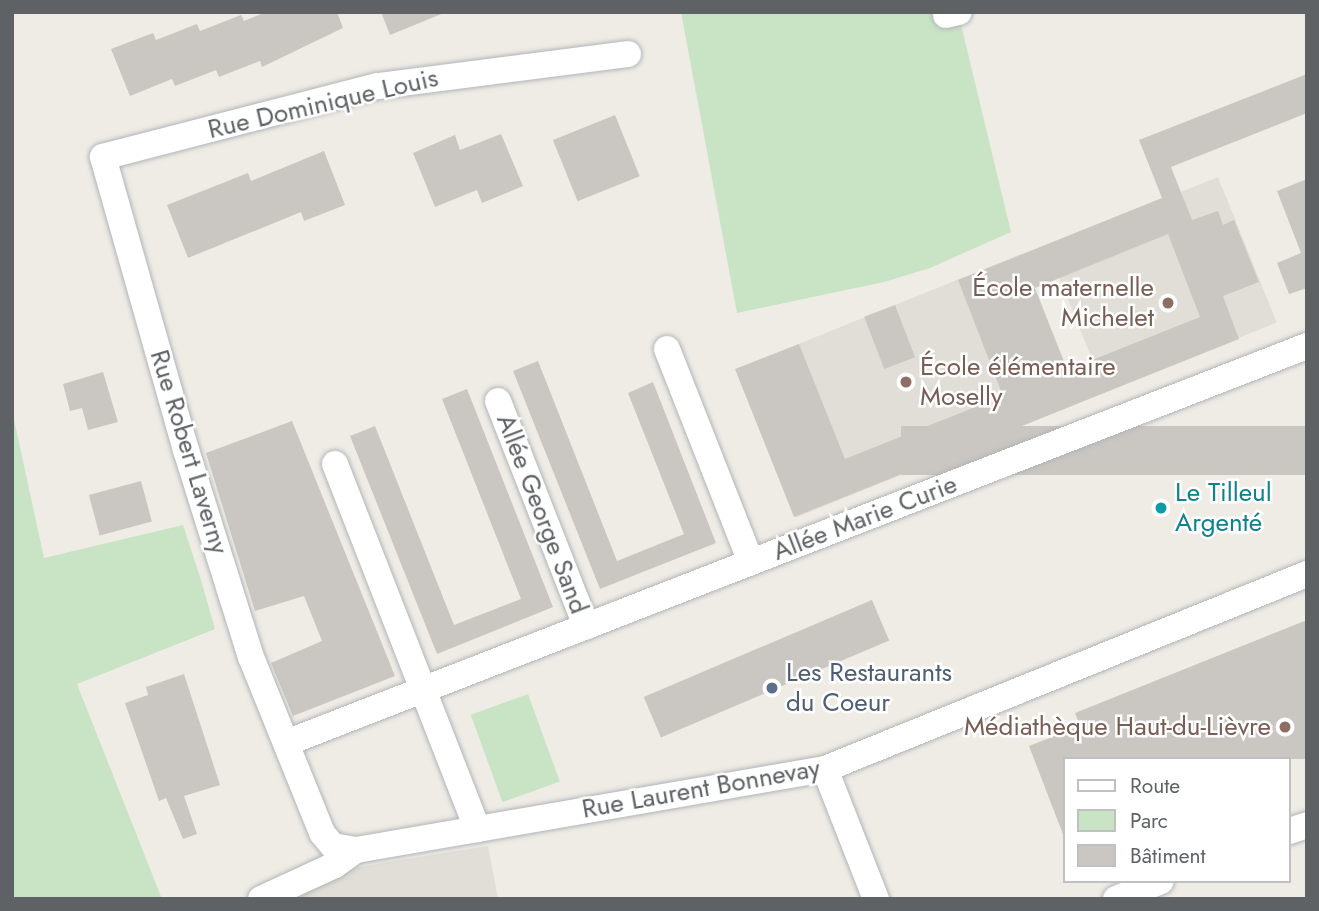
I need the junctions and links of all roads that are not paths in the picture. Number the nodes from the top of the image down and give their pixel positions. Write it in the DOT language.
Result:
graph roads {
  1 [pos="628,54"];
  2 [pos="103,157"];
  3 [pos="1307,346"];
  4 [pos="667,349"];
  5 [pos="498,401"];
  6 [pos="335,464"];
  7 [pos="751,562"];
  8 [pos="1307,575"];
  9 [pos="586,626"];
  10 [pos="424,691"];
  11 [pos="286,743"];
  12 [pos="825,769"];
  13 [pos="477,829"];
  14 [pos="356,850"];
  15 [pos="1156,883"];
  16 [pos="261,899"];
  17 [pos="876,899"];
  18 [pos="1115,899"];
  1 -- 2 [label="street, Rue Dominique Louis"];
  2 -- 11 [label="street, Rue Robert Laverny"];
  3 -- 7 [label="street, Allée Marie Curie"];
  4 -- 7 [label="street"];
  5 -- 9 [label="street, Allée George Sand"];
  6 -- 10 [label="street"];
  7 -- 9 [label="street, Allée Marie Curie"];
  8 -- 12 [label="street, Rue Laurent Bonnevay"];
  9 -- 10 [label="street, Allée Marie Curie"];
  10 -- 11 [label="street, Allée Marie Curie"];
  10 -- 13 [label="street"];
  11 -- 14 [label="street, Rue Robert Laverny"];
  12 -- 13 [label="street, Rue Laurent Bonnevay"];
  12 -- 17 [label="street"];
  13 -- 14 [label="street, Rue Laurent Bonnevay"];
  14 -- 16 [label="street"];
  15 -- 18 [label="street"];
}
